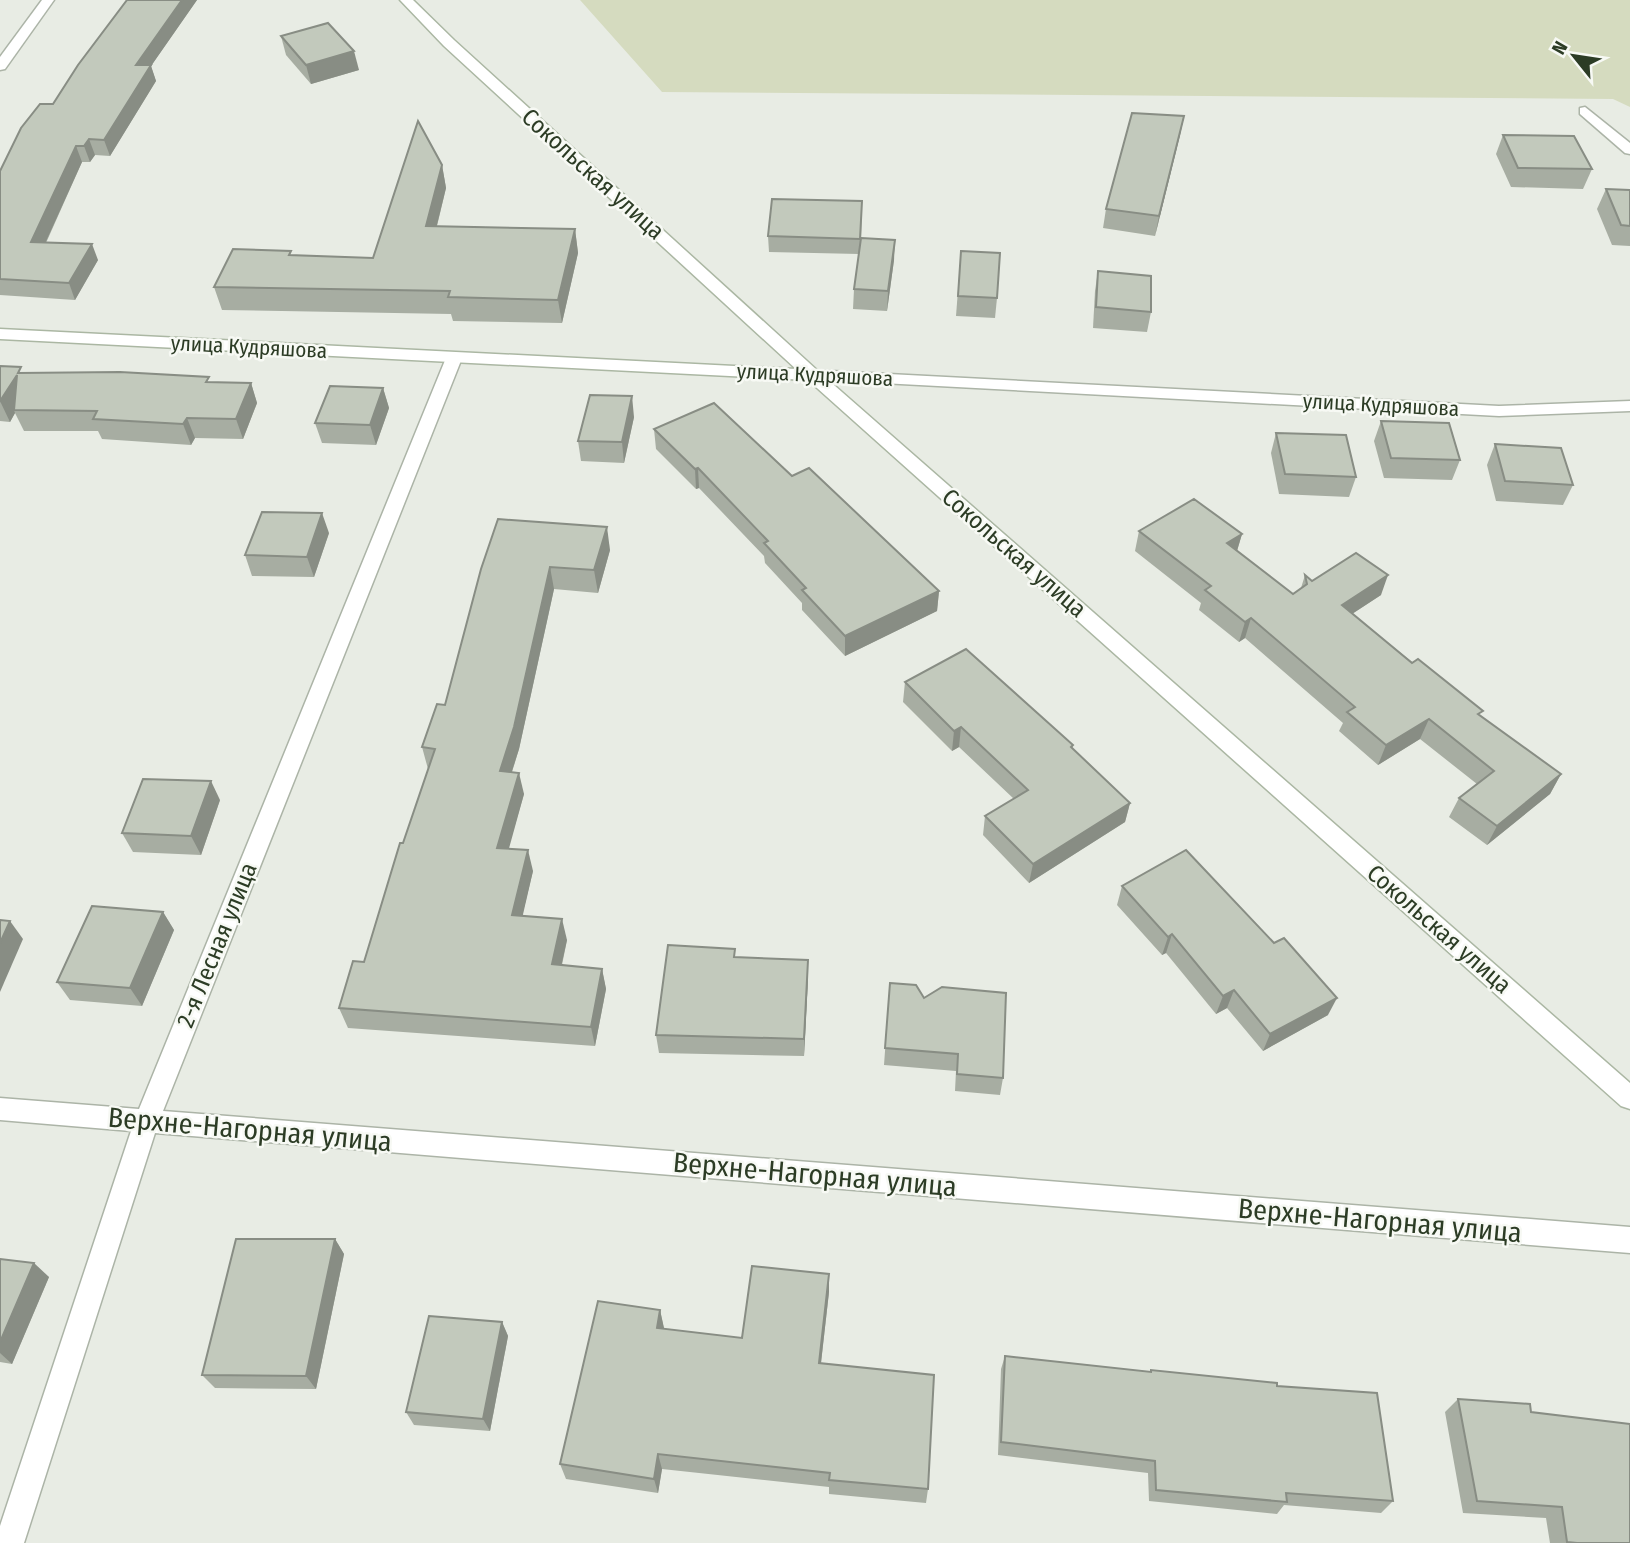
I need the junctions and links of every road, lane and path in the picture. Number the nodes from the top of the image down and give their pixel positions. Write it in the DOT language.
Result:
graph roads {
  1 [pos="48,0"];
  2 [pos="406,0"];
  3 [pos="0,66"];
  4 [pos="1585,111"];
  5 [pos="1630,150"];
  6 [pos="0,334"];
  7 [pos="454,358"];
  8 [pos="812,375"];
  9 [pos="1630,407"];
  10 [pos="1630,1098"];
  11 [pos="0,1108"];
  12 [pos="147,1121"];
  13 [pos="1630,1240"];
  14 [pos="9,1543"];
  1 -- 3 [label="street"];
  2 -- 8 [label="street, Сокольская улица"];
  4 -- 5 [label="street"];
  6 -- 7 [label="street, улица Кудряшова"];
  7 -- 8 [label="street, улица Кудряшова"];
  7 -- 12 [label="street, 2-я Лесная улица"];
  8 -- 9 [label="street, улица Кудряшова"];
  8 -- 10 [label="street, Сокольская улица"];
  11 -- 12 [label="street, Верхне-Нагорная улица"];
  12 -- 13 [label="street, Верхне-Нагорная улица"];
  12 -- 14 [label="street, 2-я Лесная улица"];
}
